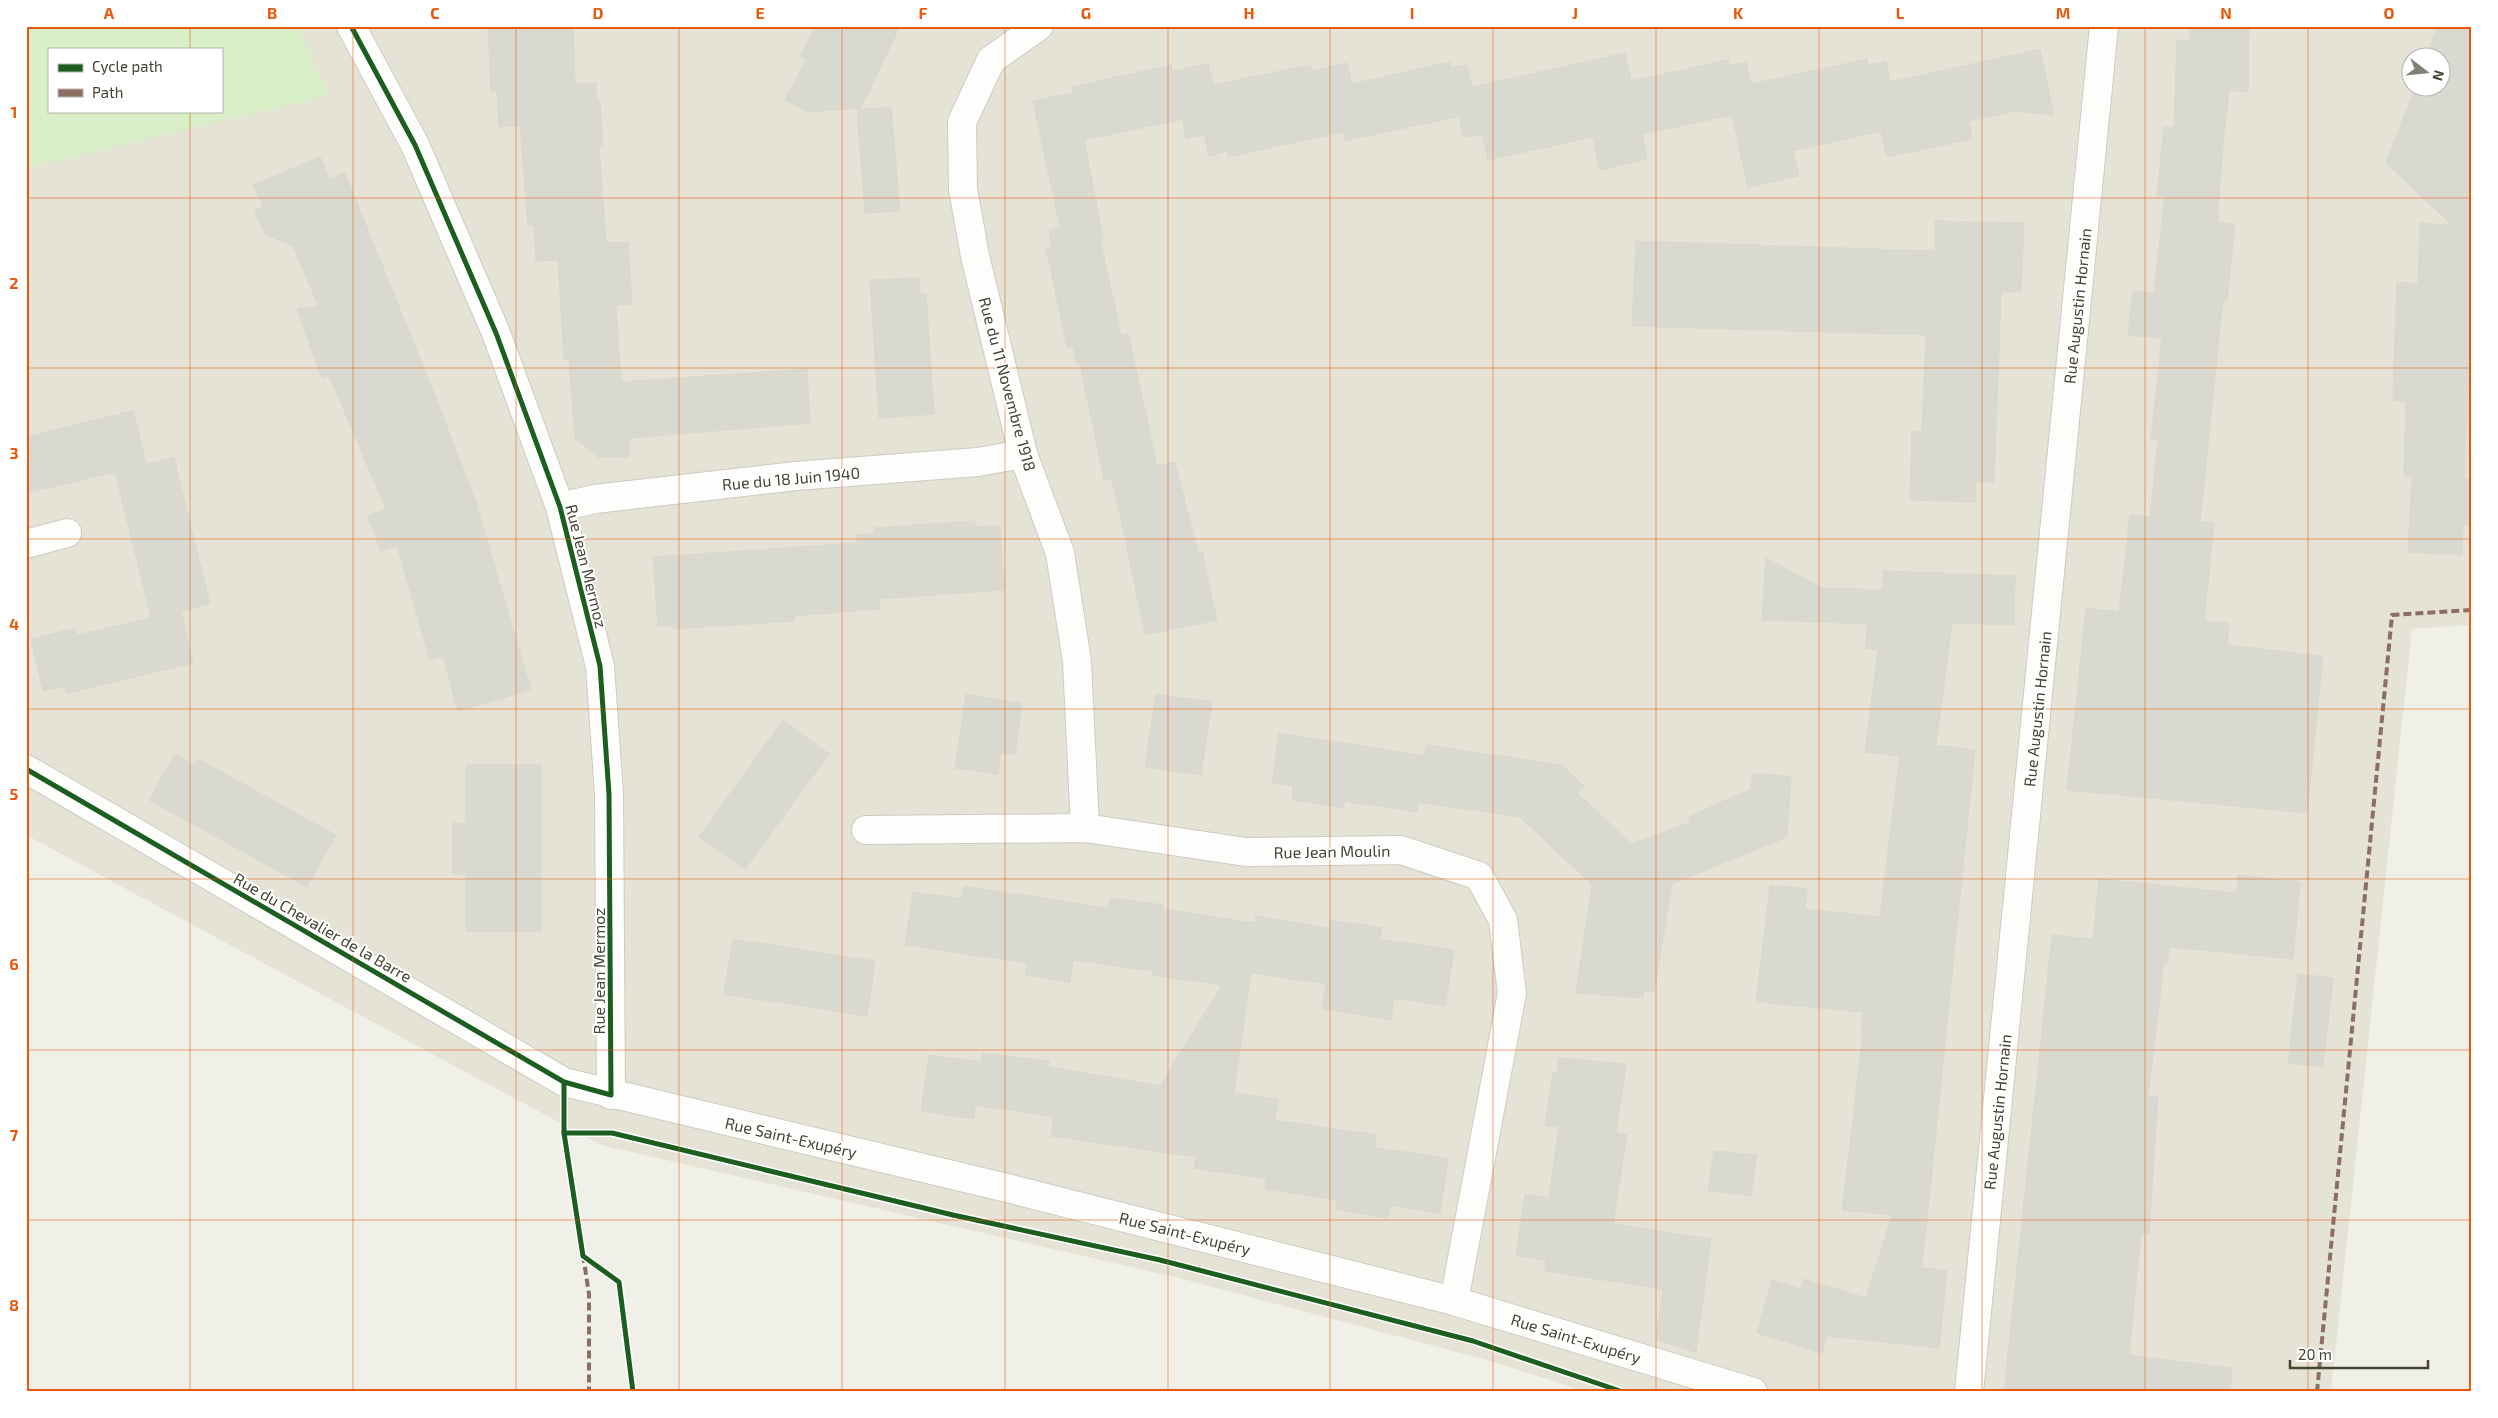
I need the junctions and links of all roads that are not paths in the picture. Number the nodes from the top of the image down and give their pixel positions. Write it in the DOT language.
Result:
graph roads {
  1 [pos="351,26"];
  2 [pos="1039,26"];
  3 [pos="2104,26"];
  4 [pos="1023,454"];
  5 [pos="560,507"];
  6 [pos="67,533"];
  7 [pos="26,544"];
  8 [pos="26,769"];
  9 [pos="1085,828"];
  10 [pos="866,830"];
  11 [pos="611,1095"];
  12 [pos="1454,1301"];
  13 [pos="1754,1392"];
  14 [pos="1969,1392"];
  1 -- 5 [label="street, Rue Jean Mermoz"];
  2 -- 4 [label="street, Rue du 11 Novembre 1918"];
  3 -- 14 [label="street, Rue Augustin Hornain"];
  4 -- 5 [label="street, Rue du 18 Juin 1940"];
  4 -- 9 [label="street, Rue du 11 Novembre 1918"];
  5 -- 11 [label="street, Rue Jean Mermoz"];
  6 -- 7 [label="street"];
  8 -- 11 [label="street, Rue du Chevalier de la Barre"];
  9 -- 10 [label="street, Rue Jean Moulin"];
  9 -- 12 [label="street, Rue Jean Moulin"];
  11 -- 12 [label="street, Rue Saint-Exupéry"];
  12 -- 13 [label="street, Rue Saint-Exupéry"];
}
